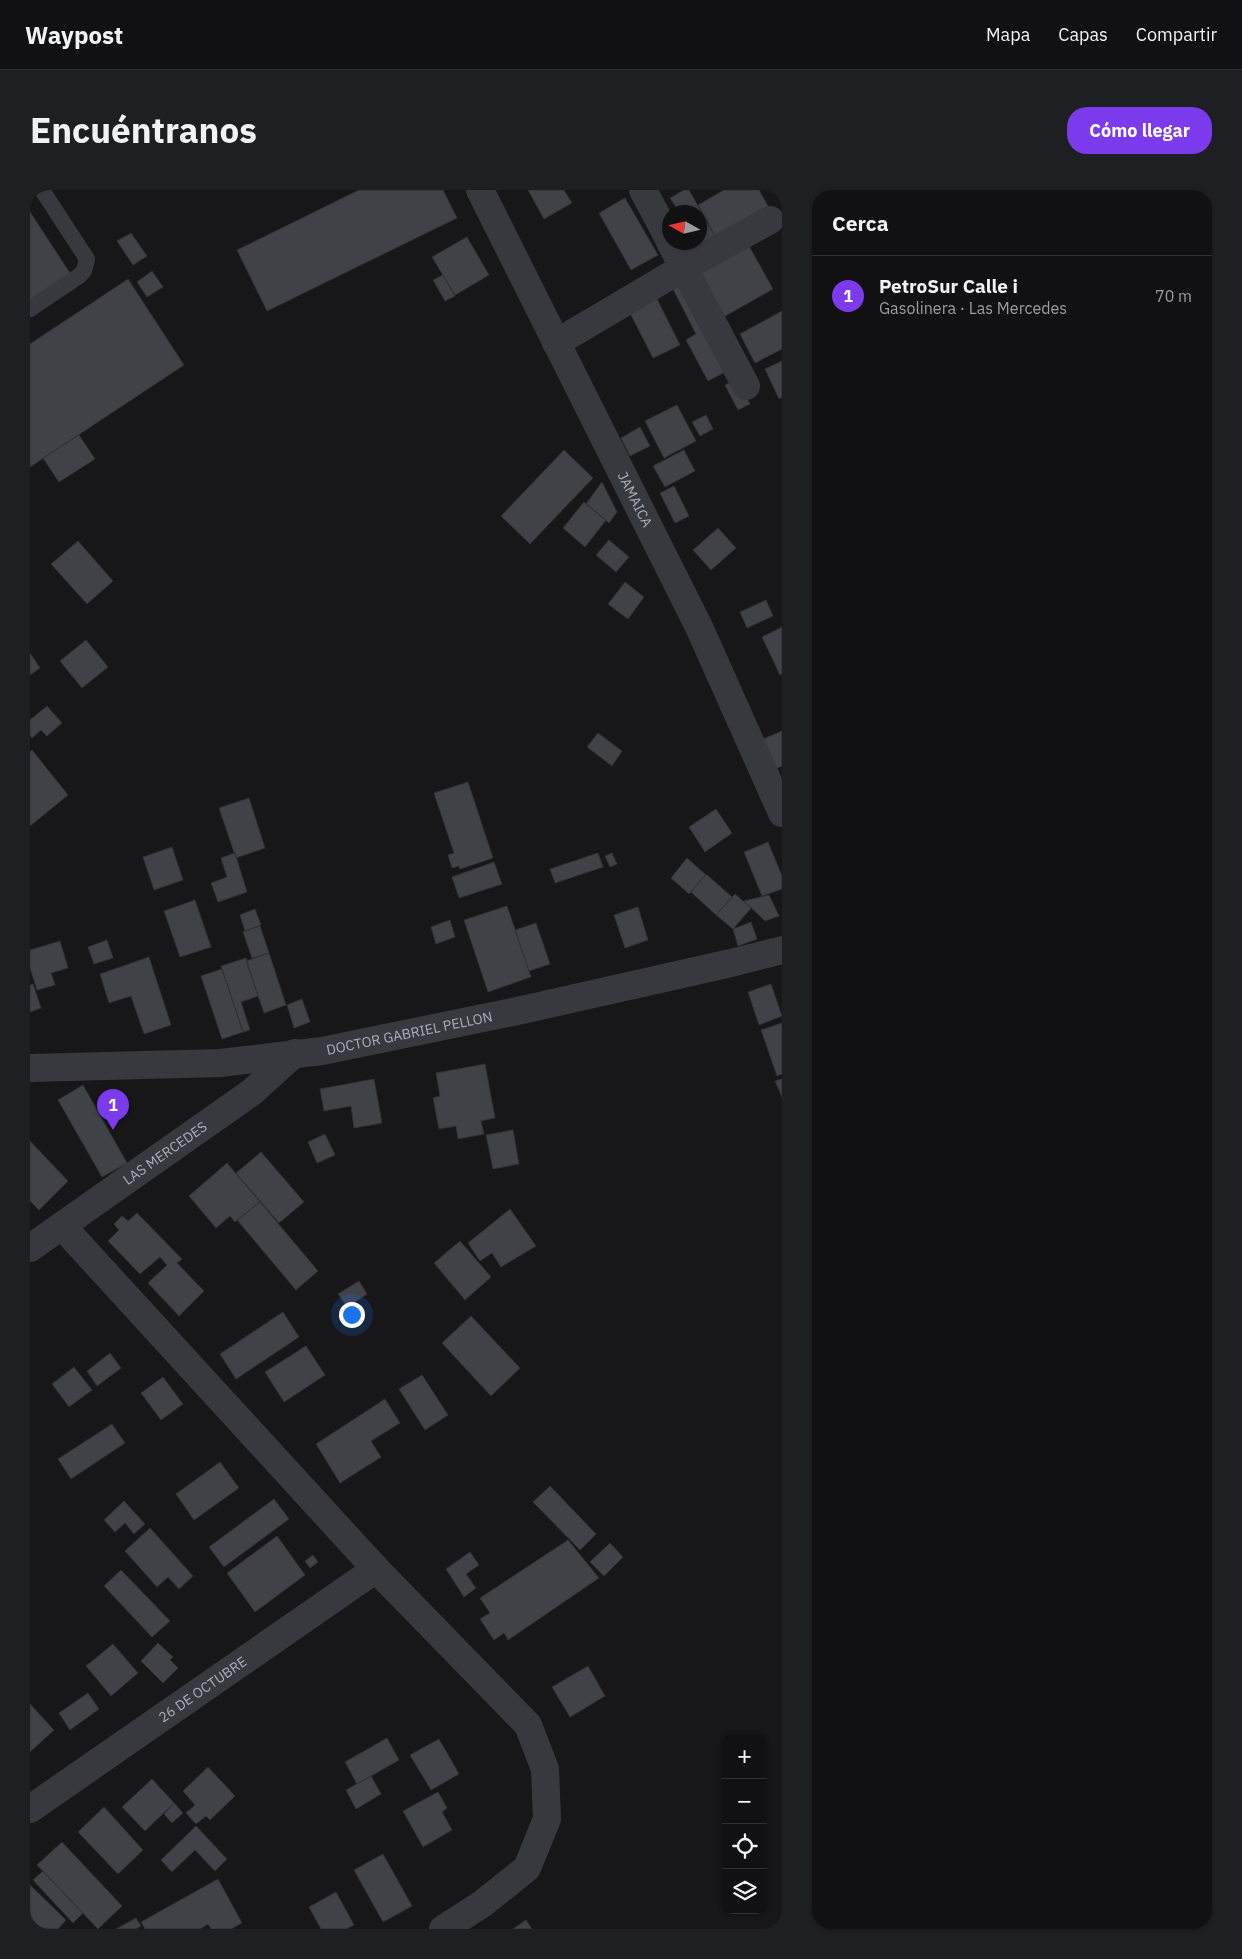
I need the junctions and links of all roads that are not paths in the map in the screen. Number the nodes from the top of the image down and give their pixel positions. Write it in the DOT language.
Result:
graph roads {
  1 [pos="42,190"];
  2 [pos="480,190"];
  3 [pos="643,190"];
  4 [pos="770,220"];
  5 [pos="662,227"];
  6 [pos="674,250"];
  7 [pos="683,268"];
  8 [pos="30,309"];
  9 [pos="556,343"];
  10 [pos="746,386"];
  11 [pos="782,813"];
  12 [pos="782,950"];
  13 [pos="295,1053"];
  14 [pos="30,1068"];
  15 [pos="62,1226"];
  16 [pos="30,1248"];
  17 [pos="376,1569"];
  18 [pos="30,1810"];
  19 [pos="444,1929"];
  1 -- 8 [label="lane"];
  2 -- 9 [label="street, JAMAICA"];
  3 -- 5 [label="street"];
  4 -- 7 [label="street"];
  6 -- 7 [label="street"];
  7 -- 9 [label="street"];
  7 -- 10 [label="street"];
  9 -- 11 [label="street, JAMAICA"];
  12 -- 13 [label="street, DOCTOR GABRIEL PELLON"];
  13 -- 14 [label="street, DOCTOR GABRIEL PELLON"];
  13 -- 15 [label="street, LAS MERCEDES"];
  15 -- 16 [label="street, LAS MERCEDES"];
  15 -- 17 [label="street"];
  17 -- 18 [label="street, 26 DE OCTUBRE"];
  17 -- 19 [label="street"];
}
